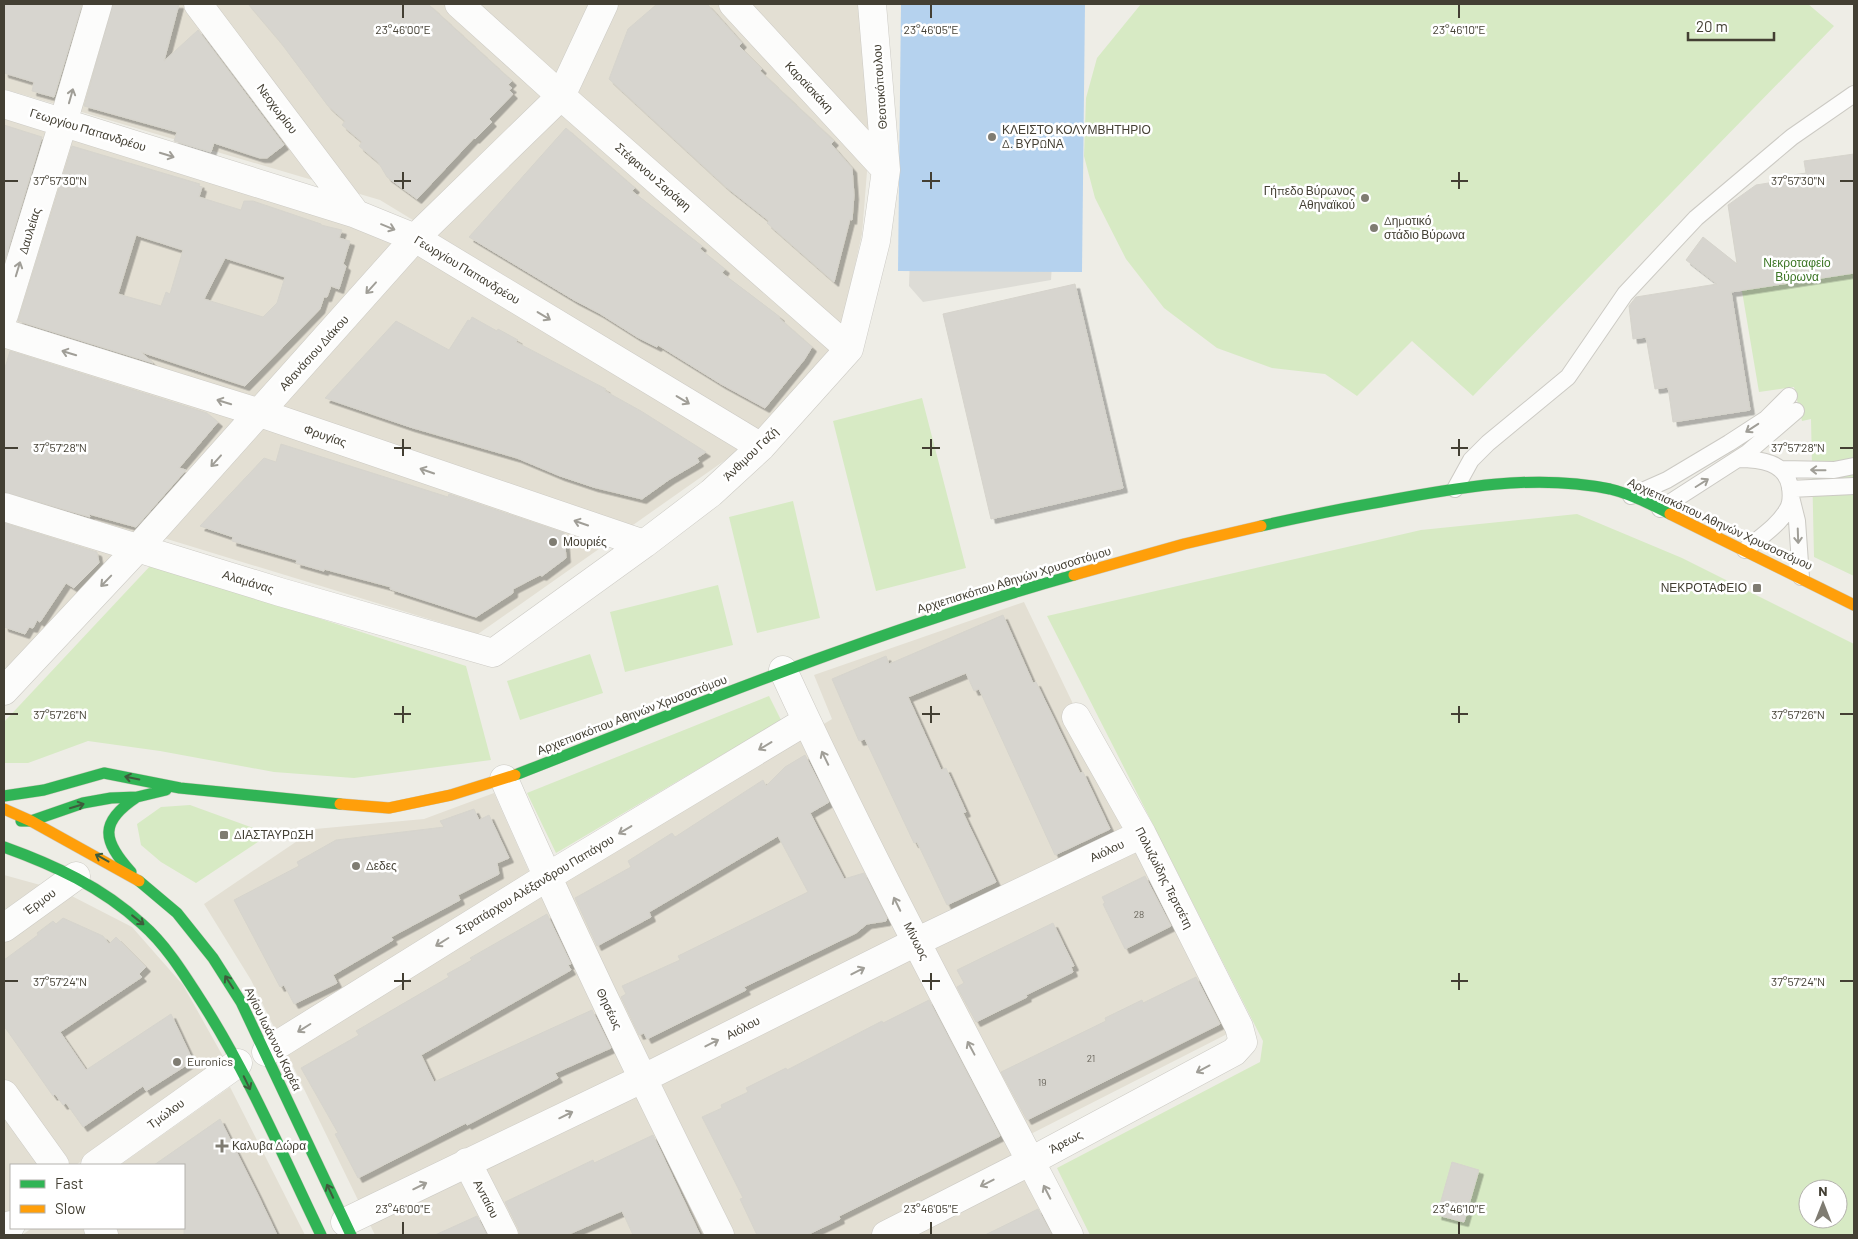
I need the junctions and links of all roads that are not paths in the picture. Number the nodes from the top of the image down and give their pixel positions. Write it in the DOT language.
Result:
graph roads {
  1 [pos="98,4"];
  2 [pos="198,4"];
  3 [pos="459,4"];
  4 [pos="604,4"];
  5 [pos="733,4"];
  6 [pos="872,4"];
  7 [pos="1854,94"];
  8 [pos="561,96"];
  9 [pos="4,104"];
  10 [pos="64,123"];
  11 [pos="886,170"];
  12 [pos="356,214"];
  13 [pos="415,238"];
  14 [pos="4,315"];
  15 [pos="4,333"];
  16 [pos="849,349"];
  17 [pos="1789,396"];
  18 [pos="1796,411"];
  19 [pos="260,413"];
  20 [pos="761,447"];
  21 [pos="1738,459"];
  22 [pos="1854,466"];
  23 [pos="1781,469"];
  24 [pos="1854,486"];
  25 [pos="1455,489"];
  26 [pos="1790,492"];
  27 [pos="1631,496"];
  28 [pos="4,507"];
  29 [pos="1660,509"];
  30 [pos="644,544"];
  31 [pos="138,548"];
  32 [pos="1745,550"];
  33 [pos="1801,577"];
  34 [pos="1854,605"];
  35 [pos="492,653"];
  36 [pos="783,670"];
  37 [pos="4,691"];
  38 [pos="1076,717"];
  39 [pos="806,721"];
  40 [pos="504,779"];
  41 [pos="180,788"];
  42 [pos="4,796"];
  43 [pos="137,797"];
  44 [pos="4,809"];
  45 [pos="31,821"];
  46 [pos="4,823"];
  47 [pos="1142,834"];
  48 [pos="4,847"];
  49 [pos="76,876"];
  50 [pos="135,877"];
  51 [pos="547,877"];
  52 [pos="4,928"];
  53 [pos="916,942"];
  54 [pos="1243,1042"];
  55 [pos="266,1052"];
  56 [pos="238,1063"];
  57 [pos="642,1079"];
  58 [pos="4,1094"];
  59 [pos="1031,1161"];
  60 [pos="468,1162"];
  61 [pos="54,1164"];
  62 [pos="95,1164"];
  63 [pos="348,1229"];
  64 [pos="321,1235"];
  65 [pos="504,1235"];
  66 [pos="720,1235"];
  67 [pos="886,1235"];
  68 [pos="1069,1235"];
  10 -- 1 [label="street, Δαυλείας, one-way"];
  2 -- 12 [label="street, Νεοχωρίου"];
  3 -- 8 [label="street, Στέφανου Σαράφη"];
  4 -- 8 [label="street, Αθανάσιου Διάκου"];
  5 -- 11 [label="street, Καραϊσκάκη"];
  6 -- 11 [label="street, Θεοτοκόπουλου"];
  7 -- 25 [label="lane"];
  8 -- 13 [label="street, Αθανάσιου Διάκου"];
  8 -- 16 [label="street, Στέφανου Σαράφη"];
  9 -- 10 [label="street, Γεωργίου Παπανδρέου"];
  10 -- 12 [label="street, Γεωργίου Παπανδρέου, one-way"];
  14 -- 10 [label="street, Δαυλείας, one-way"];
  11 -- 16 [label="street, Άνθιμου Γαζή"];
  12 -- 13 [label="street, Γεωργίου Παπανδρέου, one-way"];
  13 -- 19 [label="street, Αθανάσιου Διάκου, one-way"];
  13 -- 20 [label="street, Γεωργίου Παπανδρέου, one-way"];
  19 -- 15 [label="street, Φρυγίας, one-way"];
  16 -- 20 [label="street, Άνθιμου Γαζή"];
  17 -- 27 [label="lane, one-way"];
  18 -- 21 [label="lane"];
  30 -- 19 [label="street, Φρυγίας, one-way"];
  19 -- 31 [label="street, Αθανάσιου Διάκου, one-way"];
  20 -- 30 [label="street, Άνθιμου Γαζή"];
  21 -- 23 [label="lane"];
  29 -- 21 [label="lane, one-way"];
  22 -- 23 [label="lane, one-way"];
  23 -- 26 [label="lane"];
  24 -- 26 [label="lane"];
  25 -- 27 [label="street, Αρχιεπισκόπου Αθηνών Χρυσοστόμου"];
  25 -- 36 [label="street, Αρχιεπισκόπου Αθηνών Χρυσοστόμου"];
  26 -- 32 [label="lane"];
  26 -- 33 [label="lane, one-way"];
  27 -- 29 [label="street, Αρχιεπισκόπου Αθηνών Χρυσοστόμου"];
  28 -- 31 [label="street, Αλαμάνας"];
  29 -- 32 [label="street, Αρχιεπισκόπου Αθηνών Χρυσοστόμου"];
  30 -- 35 [label="street, Άνθιμου Γαζή"];
  31 -- 35 [label="street, Αλαμάνας"];
  31 -- 37 [label="street, Αθανάσιου Διάκου, one-way"];
  32 -- 33 [label="street, Αρχιεπισκόπου Αθηνών Χρυσοστόμου"];
  33 -- 34 [label="street, Αρχιεπισκόπου Αθηνών Χρυσοστόμου"];
  36 -- 39 [label="street, Μίνωος"];
  36 -- 40 [label="street, Αρχιεπισκόπου Αθηνών Χρυσοστόμου"];
  38 -- 47 [label="street, Πολυζωίδης Τερτσέτη"];
  39 -- 51 [label="street, Στρατάρχου Αλέξανδρου Παπάγου, one-way"];
  53 -- 39 [label="street, Μίνωος, one-way"];
  40 -- 41 [label="street, Αρχιεπισκόπου Αθηνών Χρυσοστόμου"];
  40 -- 51 [label="street, Θησέως"];
  41 -- 42 [label="street, Αρχιεπισκόπου Αθηνών Χρυσοστόμου, one-way"];
  41 -- 43 [label="street, Αρχιεπισκόπου Αθηνών Χρυσοστόμου"];
  45 -- 43 [label="street, Αρχιεπισκόπου Αθηνών Χρυσοστόμου, one-way"];
  43 -- 50 [label="street"];
  44 -- 45 [label="street, Αγίου Ιωάννου Καρέα"];
  45 -- 46 [label="street, Αρχιεπισκόπου Αθηνών Χρυσοστόμου"];
  50 -- 45 [label="street, Αγίου Ιωάννου Καρέα, one-way"];
  47 -- 53 [label="street, Αιόλου"];
  47 -- 54 [label="street, Πολυζωίδης Τερτσέτη"];
  48 -- 49 [label="street"];
  49 -- 52 [label="street, Έρμου"];
  49 -- 56 [label="street, one-way"];
  55 -- 50 [label="street, Αγίου Ιωάννου Καρέα, one-way"];
  51 -- 55 [label="street, Στρατάρχου Αλέξανδρου Παπάγου, one-way"];
  51 -- 57 [label="street, Θησέως"];
  57 -- 53 [label="street, Αιόλου, one-way"];
  59 -- 53 [label="street, Μίνωος, one-way"];
  54 -- 59 [label="street, Άρεως, one-way"];
  63 -- 55 [label="street, Αγίου Ιωάννου Καρέα, one-way"];
  56 -- 62 [label="street, Τμώλου"];
  56 -- 64 [label="street, one-way"];
  60 -- 57 [label="street, Αιόλου, one-way"];
  57 -- 66 [label="street, Θησέως"];
  58 -- 61 [label="street"];
  59 -- 67 [label="street, Άρεως, one-way"];
  68 -- 59 [label="street, Μίνωος, one-way"];
  63 -- 60 [label="street, Αιόλου, one-way"];
  60 -- 65 [label="street, Ανταίου"];
}
